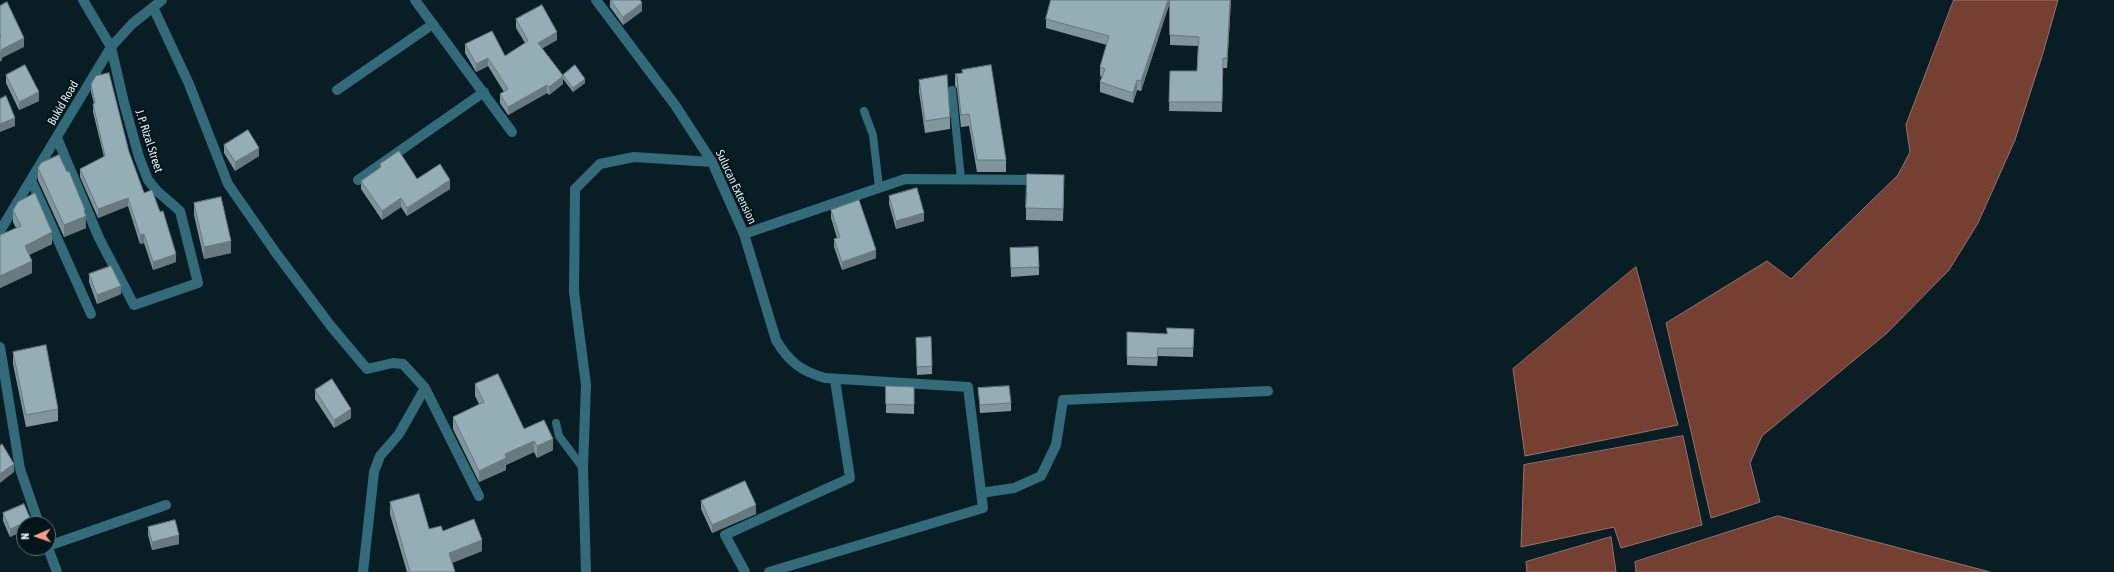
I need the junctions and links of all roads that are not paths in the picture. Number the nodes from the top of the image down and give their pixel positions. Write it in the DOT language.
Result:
graph roads {
  1 [pos="83,0"];
  2 [pos="162,0"];
  3 [pos="415,0"];
  4 [pos="596,0"];
  5 [pos="153,7"];
  6 [pos="433,24"];
  7 [pos="111,47"];
  8 [pos="337,90"];
  9 [pos="952,90"];
  10 [pos="484,92"];
  11 [pos="864,111"];
  12 [pos="512,132"];
  13 [pos="57,138"];
  14 [pos="712,162"];
  15 [pos="961,179"];
  16 [pos="31,180"];
  17 [pos="358,180"];
  18 [pos="1038,180"];
  19 [pos="879,187"];
  20 [pos="0,231"];
  21 [pos="744,234"];
  22 [pos="91,314"];
  23 [pos="0,347"];
  24 [pos="835,380"];
  25 [pos="425,388"];
  26 [pos="1268,391"];
  27 [pos="556,423"];
  28 [pos="583,468"];
  29 [pos="981,493"];
  30 [pos="479,496"];
  31 [pos="166,505"];
  32 [pos="36,516"];
  33 [pos="56,544"];
  34 [pos="51,556"];
  35 [pos="57,572"];
  36 [pos="363,572"];
  37 [pos="586,572"];
  38 [pos="744,572"];
  39 [pos="769,572"];
  1 -- 7 [label="street, J. P. Rizal Street"];
  2 -- 5 [label="street, Bukid Road"];
  3 -- 6 [label="street"];
  4 -- 14 [label="street, Sulucan Extension"];
  5 -- 7 [label="street, Bukid Road"];
  5 -- 25 [label="street"];
  6 -- 8 [label="street"];
  6 -- 10 [label="street"];
  7 -- 13 [label="street, Bukid Road"];
  7 -- 13 [label="street, J. P. Rizal Street"];
  9 -- 15 [label="lane"];
  10 -- 12 [label="street"];
  10 -- 17 [label="street"];
  11 -- 19 [label="lane"];
  13 -- 16 [label="street, Bukid Road"];
  14 -- 21 [label="street, Sulucan Extension"];
  14 -- 28 [label="street"];
  15 -- 18 [label="street"];
  15 -- 19 [label="street"];
  16 -- 20 [label="street, Bukid Road"];
  16 -- 22 [label="street"];
  19 -- 21 [label="street"];
  21 -- 24 [label="street, Sulucan Extension"];
  23 -- 32 [label="street"];
  24 -- 29 [label="street, Sulucan Extension"];
  24 -- 38 [label="street"];
  25 -- 30 [label="street"];
  25 -- 36 [label="street"];
  26 -- 29 [label="street"];
  27 -- 28 [label="lane"];
  28 -- 37 [label="street"];
  29 -- 39 [label="street"];
  31 -- 33 [label="street"];
  34 -- 35 [label="street"];
}
